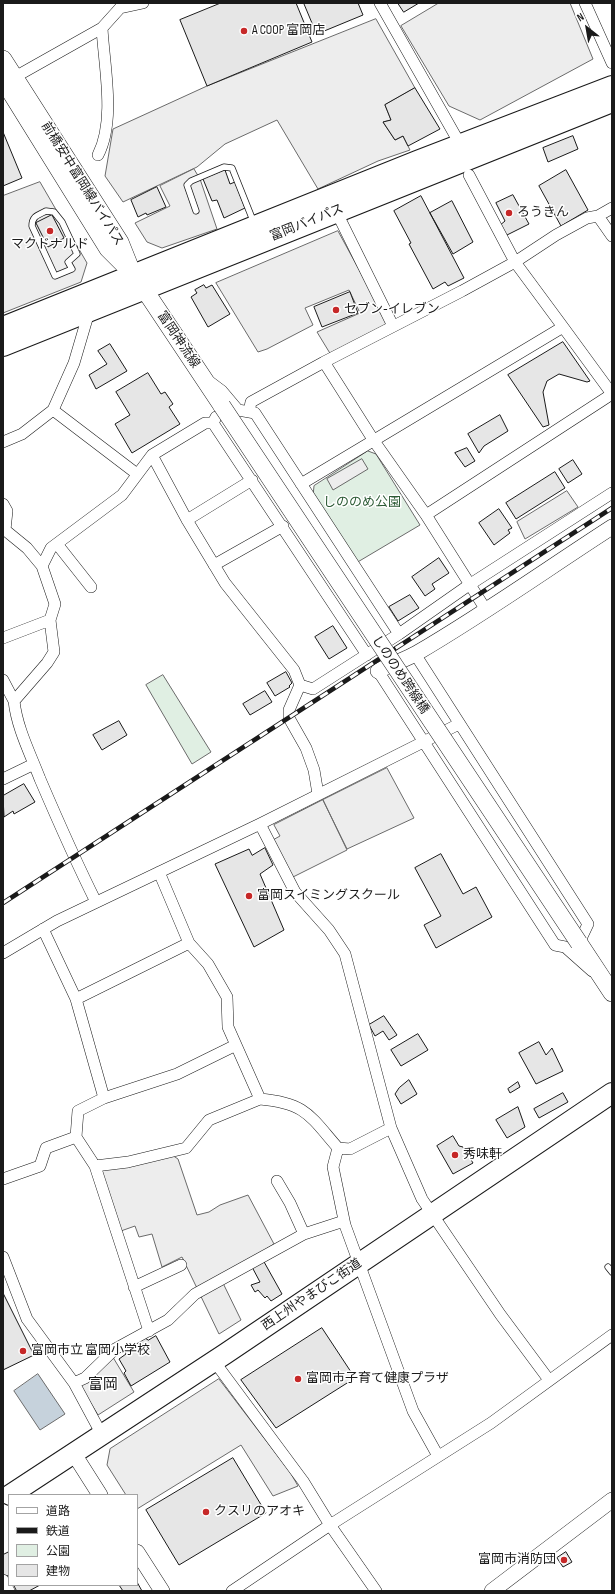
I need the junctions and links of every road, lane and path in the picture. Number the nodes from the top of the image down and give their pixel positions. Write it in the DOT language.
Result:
graph roads {
  1 [pos="142,3"];
  2 [pos="380,3"];
  3 [pos="585,3"];
  4 [pos="120,6"];
  5 [pos="102,28"];
  6 [pos="3,59"];
  7 [pos="612,63"];
  8 [pos="9,78"];
  9 [pos="612,86"];
  10 [pos="612,102"];
  11 [pos="460,144"];
  12 [pos="98,155"];
  13 [pos="468,175"];
  14 [pos="612,208"];
  15 [pos="196,211"];
  16 [pos="336,211"];
  17 [pos="598,216"];
  18 [pos="255,226"];
  19 [pos="612,236"];
  20 [pos="515,262"];
  21 [pos="54,276"];
  22 [pos="138,282"];
  23 [pos="89,312"];
  24 [pos="393,326"];
  25 [pos="3,327"];
  26 [pos="563,327"];
  27 [pos="3,346"];
  28 [pos="324,362"];
  29 [pos="203,378"];
  30 [pos="612,394"];
  31 [pos="222,406"];
  32 [pos="53,410"];
  33 [pos="249,412"];
  34 [pos="213,423"];
  35 [pos="374,441"];
  36 [pos="3,442"];
  37 [pos="152,455"];
  38 [pos="137,474"];
  39 [pos="252,480"];
  40 [pos="301,484"];
  41 [pos="612,493"];
  42 [pos="3,504"];
  43 [pos="426,515"];
  44 [pos="186,520"];
  45 [pos="283,526"];
  46 [pos="612,526"];
  47 [pos="57,544"];
  48 [pos="214,565"];
  49 [pos="42,566"];
  50 [pos="469,585"];
  51 [pos="91,587"];
  52 [pos="486,610"];
  53 [pos="50,620"];
  54 [pos="399,634"];
  55 [pos="3,638"];
  56 [pos="367,654"];
  57 [pos="415,654"];
  58 [pos="378,671"];
  59 [pos="3,680"];
  60 [pos="300,685"];
  61 [pos="14,700"];
  62 [pos="459,724"];
  63 [pos="424,742"];
  64 [pos="34,764"];
  65 [pos="3,779"];
  66 [pos="318,794"];
  67 [pos="260,824"];
  68 [pos="159,872"];
  69 [pos="96,902"];
  70 [pos="43,929"];
  71 [pos="189,943"];
  72 [pos="579,943"];
  73 [pos="3,953"];
  74 [pos="609,989"];
  75 [pos="76,999"];
  76 [pos="236,1045"];
  77 [pos="612,1093"];
  78 [pos="104,1098"];
  79 [pos="260,1099"];
  80 [pos="391,1128"];
  81 [pos="76,1137"];
  82 [pos="338,1148"];
  83 [pos="95,1166"];
  84 [pos="3,1179"];
  85 [pos="277,1181"];
  86 [pos="432,1215"];
  87 [pos="344,1221"];
  88 [pos="304,1234"];
  89 [pos="3,1257"];
  90 [pos="358,1264"];
  91 [pos="181,1265"];
  92 [pos="134,1288"];
  93 [pos="149,1331"];
  94 [pos="612,1335"];
  95 [pos="214,1361"];
  96 [pos="549,1380"];
  97 [pos="74,1383"];
  98 [pos="102,1435"];
  99 [pos="74,1454"];
  100 [pos="438,1456"];
  101 [pos="12,1494"];
  102 [pos="99,1494"];
  103 [pos="612,1500"];
  104 [pos="330,1525"];
  105 [pos="138,1554"];
  106 [pos="3,1580"];
  107 [pos="9,1591"];
  108 [pos="162,1591"];
  109 [pos="232,1591"];
  110 [pos="376,1591"];
  111 [pos="492,1591"];
  1 -- 4 [label="street"];
  2 -- 11 [label="street"];
  3 -- 7 [label="street"];
  4 -- 5 [label="street"];
  5 -- 8 [label="street"];
  5 -- 12 [label="street"];
  6 -- 8 [label="main road, 前橋安中富岡線バイパス"];
  8 -- 22 [label="main road, 前橋安中富岡線バイパス"];
  9 -- 11 [label="highway, 富岡バイパス"];
  10 -- 16 [label="highway, 富岡バイパス"];
  11 -- 18 [label="highway, 富岡バイパス"];
  13 -- 20 [label="street"];
  14 -- 17 [label="street"];
  15 -- 18 [label="lane"];
  16 -- 22 [label="highway, 富岡バイパス"];
  16 -- 24 [label="street"];
  17 -- 19 [label="street"];
  17 -- 20 [label="street"];
  18 -- 22 [label="highway, 富岡バイパス"];
  20 -- 24 [label="street"];
  20 -- 26 [label="street"];
  21 -- 21 [label="lane"];
  22 -- 23 [label="highway, 富岡バイパス"];
  22 -- 25 [label="highway, 富岡バイパス"];
  22 -- 29 [label="main road, 富岡神流線"];
  23 -- 27 [label="highway, 富岡バイパス"];
  23 -- 32 [label="street"];
  24 -- 28 [label="street"];
  26 -- 30 [label="street"];
  26 -- 35 [label="street"];
  28 -- 33 [label="street"];
  28 -- 35 [label="street"];
  29 -- 31 [label="main road, 富岡神流線"];
  29 -- 33 [label="street"];
  30 -- 43 [label="street"];
  31 -- 34 [label="street"];
  31 -- 72 [label="main road, しののめ跨線橋, bridge"];
  32 -- 36 [label="street"];
  32 -- 38 [label="street"];
  33 -- 40 [label="street"];
  34 -- 37 [label="street"];
  34 -- 39 [label="street"];
  35 -- 40 [label="street"];
  35 -- 43 [label="street"];
  37 -- 38 [label="street"];
  37 -- 44 [label="street"];
  38 -- 47 [label="street"];
  39 -- 44 [label="street"];
  39 -- 45 [label="street"];
  40 -- 54 [label="street"];
  41 -- 50 [label="street"];
  42 -- 49 [label="street"];
  43 -- 50 [label="street"];
  44 -- 48 [label="street"];
  45 -- 48 [label="street"];
  45 -- 56 [label="street"];
  46 -- 52 [label="street"];
  47 -- 49 [label="street"];
  47 -- 51 [label="street"];
  48 -- 60 [label="street"];
  49 -- 53 [label="street"];
  50 -- 52 [label="street"];
  50 -- 54 [label="street"];
  52 -- 57 [label="street"];
  53 -- 55 [label="street"];
  53 -- 61 [label="street"];
  54 -- 56 [label="street"];
  56 -- 60 [label="street"];
  57 -- 58 [label="street"];
  57 -- 62 [label="street"];
  58 -- 63 [label="street"];
  59 -- 61 [label="street"];
  60 -- 66 [label="street"];
  61 -- 64 [label="street"];
  62 -- 63 [label="street"];
  62 -- 72 [label="street"];
  63 -- 66 [label="street"];
  63 -- 74 [label="street"];
  64 -- 65 [label="street"];
  64 -- 69 [label="street"];
  66 -- 67 [label="street"];
  67 -- 68 [label="street"];
  67 -- 80 [label="street"];
  68 -- 69 [label="street"];
  68 -- 71 [label="street"];
  69 -- 70 [label="street"];
  70 -- 73 [label="street"];
  70 -- 75 [label="street"];
  71 -- 75 [label="street"];
  71 -- 76 [label="street"];
  72 -- 74 [label="main road"];
  75 -- 78 [label="street"];
  76 -- 78 [label="street"];
  76 -- 79 [label="street"];
  77 -- 86 [label="highway, 西上州やまびこ街道"];
  78 -- 81 [label="street"];
  79 -- 82 [label="street"];
  79 -- 83 [label="street"];
  80 -- 82 [label="street"];
  80 -- 86 [label="street"];
  81 -- 83 [label="street"];
  81 -- 84 [label="street"];
  82 -- 87 [label="street"];
  83 -- 92 [label="street"];
  85 -- 88 [label="street"];
  86 -- 90 [label="highway, 西上州やまびこ街道"];
  86 -- 96 [label="street"];
  87 -- 88 [label="street"];
  87 -- 90 [label="street"];
  88 -- 93 [label="street"];
  89 -- 97 [label="street"];
  90 -- 95 [label="highway, 西上州やまびこ街道"];
  90 -- 100 [label="street"];
  91 -- 92 [label="street"];
  92 -- 93 [label="street"];
  93 -- 97 [label="street"];
  94 -- 96 [label="street"];
  95 -- 98 [label="highway, 西上州やまびこ街道"];
  95 -- 104 [label="street"];
  96 -- 100 [label="street"];
  97 -- 98 [label="street"];
  98 -- 99 [label="highway, 西上州やまびこ街道"];
  99 -- 101 [label="highway, 西上州やまびこ街道"];
  99 -- 102 [label="street"];
  100 -- 104 [label="street"];
  103 -- 111 [label="street"];
  104 -- 109 [label="street"];
  104 -- 110 [label="street"];
  105 -- 108 [label="street"];
  106 -- 107 [label="street"];
}
